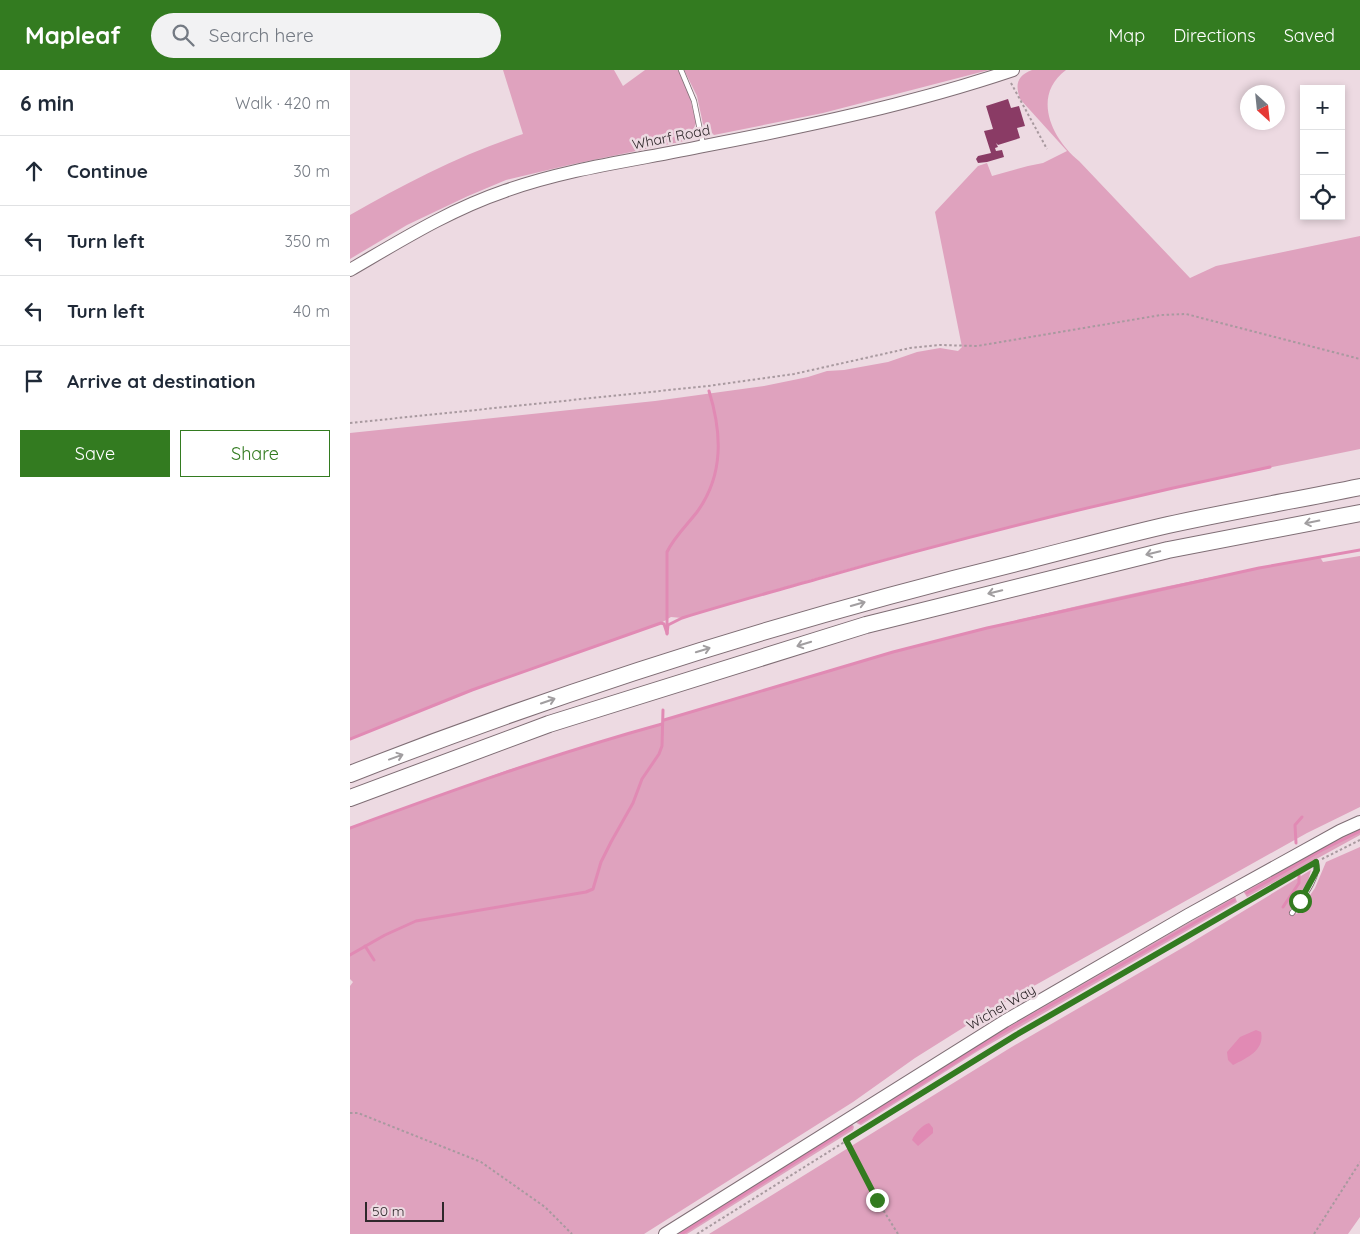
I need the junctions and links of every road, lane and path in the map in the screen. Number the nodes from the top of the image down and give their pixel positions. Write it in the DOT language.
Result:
graph roads {
  1 [pos="680,70"];
  2 [pos="1012,70"];
  3 [pos="1014,89"];
  4 [pos="703,147"];
  5 [pos="1047,149"];
  6 [pos="350,270"];
  7 [pos="1360,359"];
  8 [pos="350,423"];
  9 [pos="1360,487"];
  10 [pos="1360,513"];
  11 [pos="350,774"];
  12 [pos="350,798"];
  13 [pos="1360,822"];
  14 [pos="1360,840"];
  15 [pos="1316,862"];
  16 [pos="1292,913"];
  17 [pos="350,1114"];
  18 [pos="846,1140"];
  19 [pos="1360,1162"];
  20 [pos="572,1234"];
  21 [pos="665,1234"];
  22 [pos="697,1234"];
  23 [pos="898,1234"];
  24 [pos="1314,1234"];
  1 -- 4 [label="lane"];
  2 -- 4 [label="street, Wharf Road"];
  3 -- 5 [label="path"];
  4 -- 6 [label="street, Wharf Road"];
  7 -- 8 [label="path"];
  11 -- 9 [label="highway, one-way"];
  10 -- 12 [label="highway, one-way"];
  13 -- 21 [label="street, Wichel Way"];
  14 -- 15 [label="path"];
  15 -- 16 [label="lane"];
  15 -- 18 [label="path"];
  17 -- 20 [label="path"];
  18 -- 22 [label="path"];
  18 -- 23 [label="path"];
  19 -- 24 [label="path"];
}
